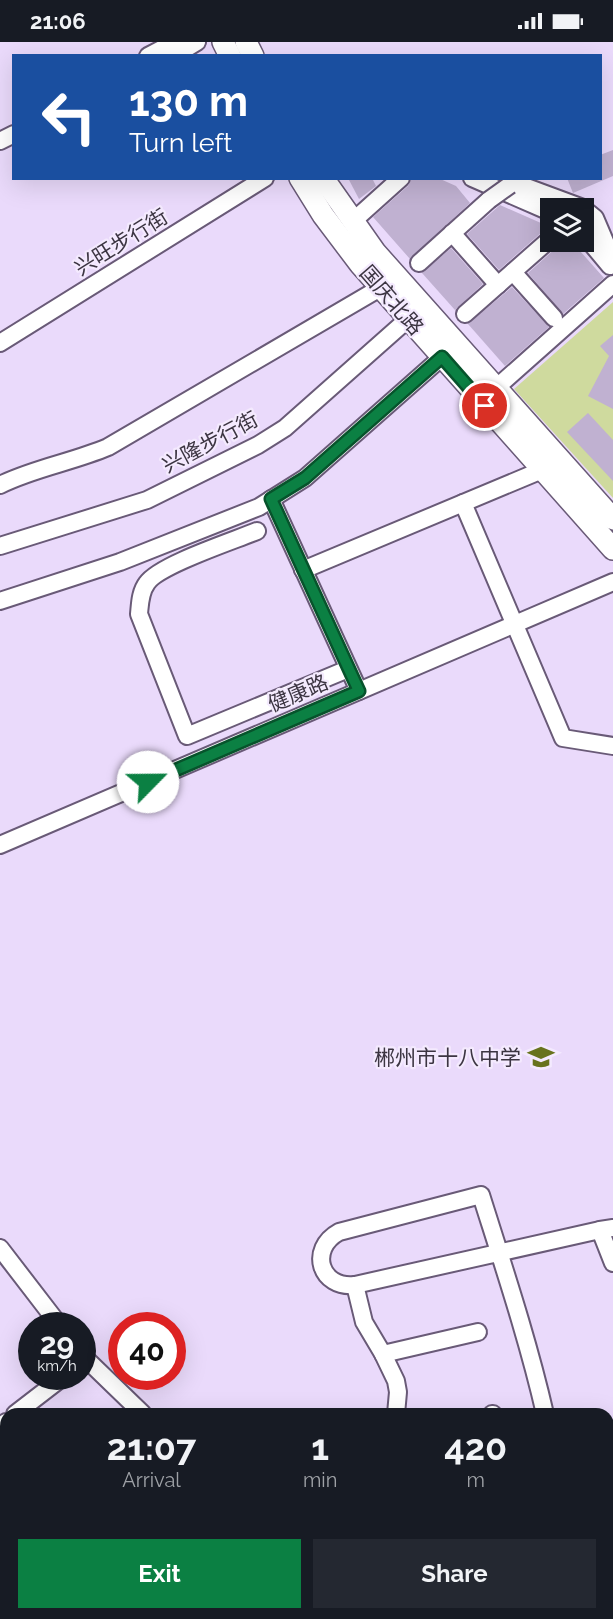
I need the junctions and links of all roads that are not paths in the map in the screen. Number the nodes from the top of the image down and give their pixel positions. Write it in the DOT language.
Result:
graph roads {
  1 [pos="175,42"];
  2 [pos="195,48"];
  3 [pos="152,54"];
  4 [pos="179,54"];
  5 [pos="262,180"];
  6 [pos="301,180"];
  7 [pos="324,180"];
  8 [pos="399,180"];
  9 [pos="477,180"];
  10 [pos="554,198"];
  11 [pos="540,208"];
  12 [pos="594,217"];
  13 [pos="352,222"];
  14 [pos="452,233"];
  15 [pos="594,247"];
  16 [pos="540,248"];
  17 [pos="613,260"];
  18 [pos="419,262"];
  19 [pos="613,269"];
  20 [pos="513,272"];
  21 [pos="613,284"];
  22 [pos="498,285"];
  23 [pos="380,288"];
  24 [pos="465,314"];
  25 [pos="554,318"];
  26 [pos="408,319"];
  27 [pos="0,343"];
  28 [pos="442,357"];
  29 [pos="496,388"];
  30 [pos="542,470"];
  31 [pos="0,485"];
  32 [pos="271,499"];
  33 [pos="462,503"];
  34 [pos="613,519"];
  35 [pos="256,531"];
  36 [pos="0,546"];
  37 [pos="613,549"];
  38 [pos="303,570"];
  39 [pos="613,582"];
  40 [pos="0,601"];
  41 [pos="516,624"];
  42 [pos="348,669"];
  43 [pos="359,691"];
  44 [pos="613,746"];
  45 [pos="0,845"];
  46 [pos="607,1229"];
  47 [pos="0,1248"];
  48 [pos="500,1253"];
  49 [pos="613,1263"];
  50 [pos="355,1285"];
  51 [pos="49,1312"];
  52 [pos="478,1332"];
  53 [pos="383,1354"];
  54 [pos="96,1369"];
  55 [pos="46,1390"];
  56 [pos="23,1408"];
  57 [pos="137,1408"];
  58 [pos="396,1408"];
  59 [pos="544,1408"];
  1 -- 3 [label="street"];
  2 -- 4 [label="street"];
  5 -- 27 [label="street, 兴旺步行街"];
  6 -- 23 [label="main road, 国庆北路"];
  7 -- 13 [label="main road, 国庆北路"];
  8 -- 13 [label="street"];
  9 -- 11 [label="street"];
  10 -- 14 [label="street, bridge"];
  12 -- 17 [label="street"];
  13 -- 29 [label="main road, 国庆北路"];
  14 -- 18 [label="street"];
  14 -- 22 [label="street"];
  15 -- 19 [label="street"];
  16 -- 20 [label="street"];
  20 -- 22 [label="street"];
  20 -- 25 [label="street"];
  21 -- 29 [label="street"];
  22 -- 24 [label="street"];
  23 -- 26 [label="main road, 国庆北路"];
  23 -- 31 [label="street"];
  26 -- 28 [label="main road, 国庆北路"];
  26 -- 36 [label="street, 兴隆步行街"];
  28 -- 30 [label="main road, 国庆北路"];
  28 -- 32 [label="street"];
  29 -- 34 [label="main road, 国庆北路"];
  30 -- 33 [label="street"];
  30 -- 37 [label="main road, 国庆北路"];
  32 -- 38 [label="street"];
  32 -- 40 [label="street"];
  33 -- 38 [label="street"];
  33 -- 41 [label="street"];
  35 -- 42 [label="street"];
  38 -- 42 [label="street"];
  39 -- 41 [label="street, 健康路"];
  41 -- 43 [label="street, 健康路"];
  41 -- 44 [label="street"];
  42 -- 43 [label="street"];
  43 -- 45 [label="street, 健康路"];
  46 -- 48 [label="street"];
  46 -- 49 [label="street"];
  47 -- 51 [label="street"];
  48 -- 50 [label="street"];
  48 -- 50 [label="street"];
  48 -- 59 [label="street"];
  50 -- 53 [label="street"];
  52 -- 53 [label="street"];
  53 -- 58 [label="street"];
  54 -- 57 [label="street"];
  55 -- 56 [label="street"];
}
